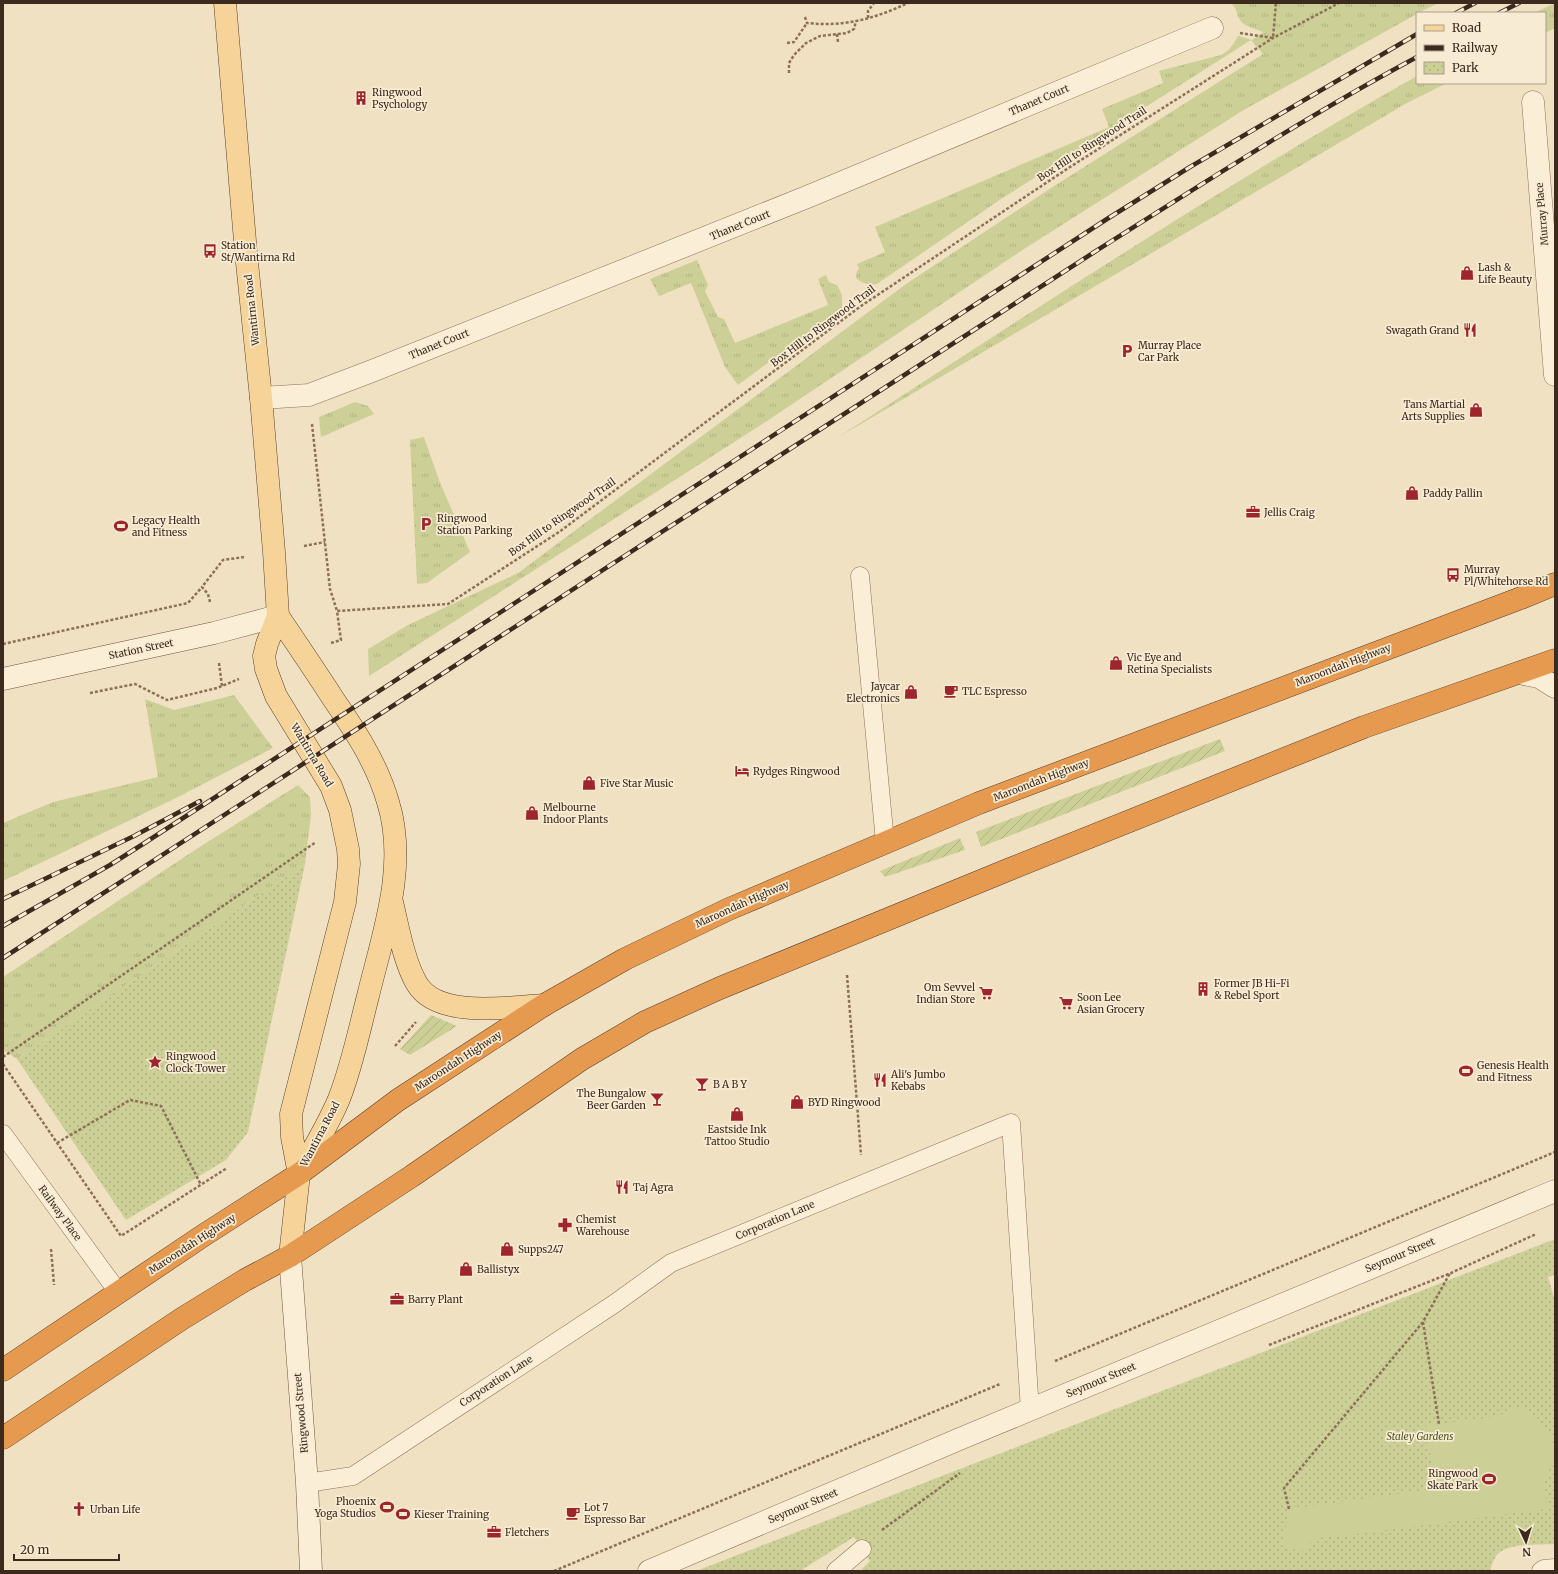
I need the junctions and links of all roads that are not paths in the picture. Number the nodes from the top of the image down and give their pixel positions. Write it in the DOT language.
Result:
graph roads {
  1 [pos="225,3"];
  2 [pos="1212,28"];
  3 [pos="1533,102"];
  4 [pos="1555,375"];
  5 [pos="261,398"];
  6 [pos="860,576"];
  7 [pos="1555,584"];
  8 [pos="278,616"];
  9 [pos="1555,660"];
  10 [pos="1519,673"];
  11 [pos="3,679"];
  12 [pos="1555,687"];
  13 [pos="885,842"];
  14 [pos="391,901"];
  15 [pos="544,1005"];
  16 [pos="3,1134"];
  17 [pos="299,1174"];
  18 [pos="1555,1191"];
  19 [pos="290,1256"];
  20 [pos="118,1292"];
  21 [pos="3,1370"];
  22 [pos="1030,1410"];
  23 [pos="3,1438"];
  24 [pos="307,1483"];
  25 [pos="862,1549"];
  26 [pos="1555,1568"];
  27 [pos="311,1571"];
  28 [pos="649,1571"];
  29 [pos="836,1571"];
  30 [pos="1541,1571"];
  1 -- 5 [label="main road, Wantirna Road"];
  2 -- 5 [label="street, Thanet Court"];
  3 -- 4 [label="street, Murray Place"];
  5 -- 8 [label="main road, Wantirna Road"];
  6 -- 13 [label="lane"];
  7 -- 13 [label="highway, Maroondah Highway"];
  8 -- 11 [label="street, Station Street"];
  8 -- 14 [label="main road, Wantirna Road"];
  8 -- 17 [label="main road, Wantirna Road"];
  9 -- 10 [label="highway"];
  10 -- 12 [label="street"];
  10 -- 19 [label="highway"];
  13 -- 15 [label="highway, Maroondah Highway"];
  14 -- 15 [label="main road"];
  14 -- 17 [label="main road, Wantirna Road"];
  15 -- 17 [label="highway, Maroondah Highway"];
  16 -- 20 [label="lane, Railway Place"];
  17 -- 19 [label="main road"];
  17 -- 20 [label="highway, Maroondah Highway"];
  18 -- 22 [label="street, Seymour Street"];
  19 -- 23 [label="highway"];
  19 -- 24 [label="street, Ringwood Street"];
  20 -- 21 [label="highway, Maroondah Highway"];
  22 -- 24 [label="lane, Corporation Lane"];
  22 -- 28 [label="street, Seymour Street"];
  24 -- 27 [label="street, Ringwood Street"];
  25 -- 29 [label="lane"];
  26 -- 30 [label="lane"];
}
